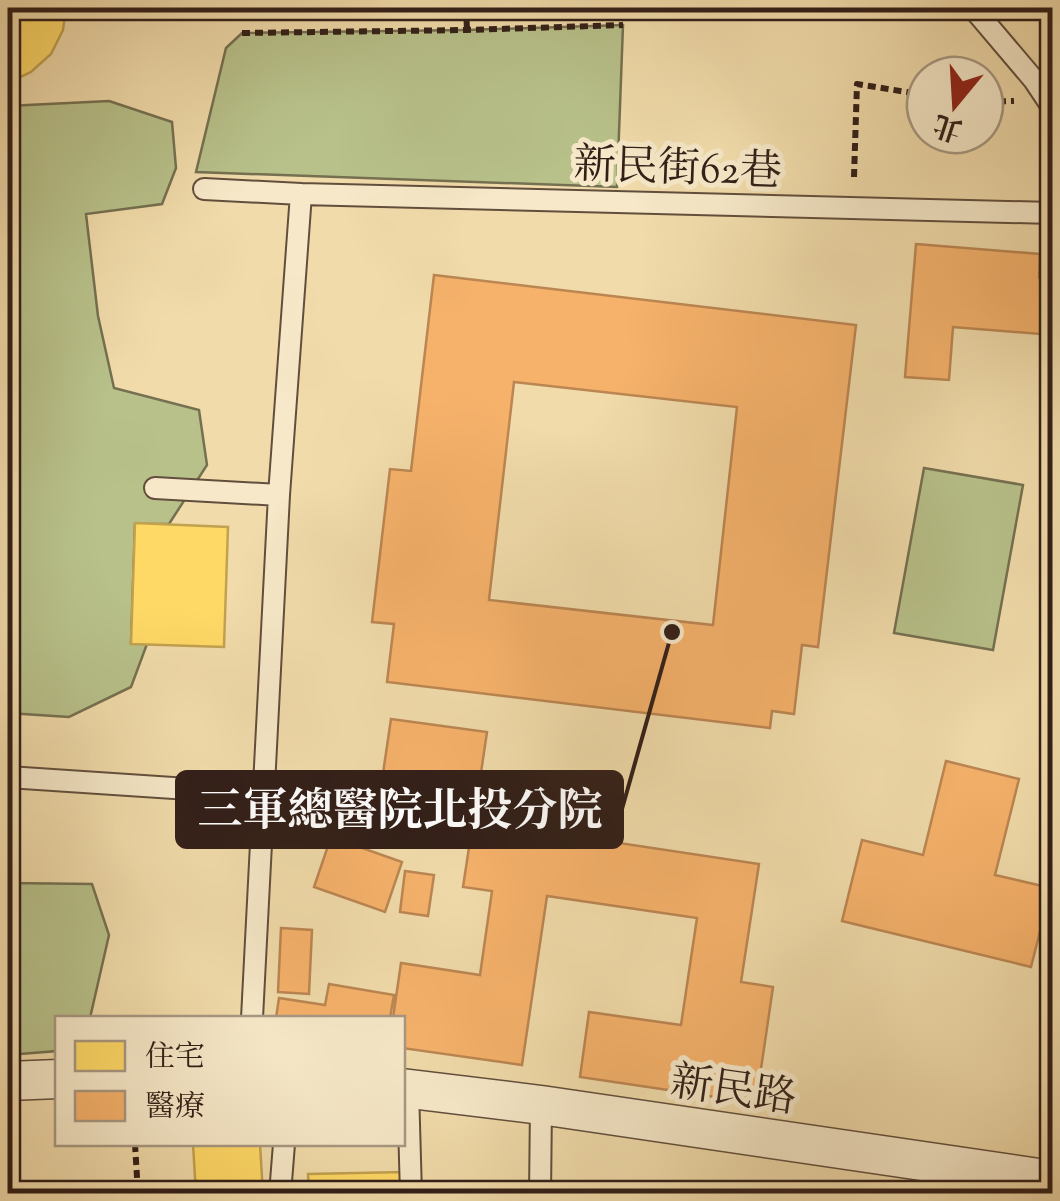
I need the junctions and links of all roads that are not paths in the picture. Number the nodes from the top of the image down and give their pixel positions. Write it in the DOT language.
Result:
graph roads {
  1 [pos="973,8"];
  2 [pos="1051,103"];
  3 [pos="204,189"];
  4 [pos="301,194"];
  5 [pos="1052,213"];
  6 [pos="154,488"];
  7 [pos="279,495"];
  8 [pos="8,777"];
  9 [pos="263,794"];
  10 [pos="252,1016"];
  11 [pos="55,1080"];
  12 [pos="8,1082"];
  13 [pos="405,1088"];
  14 [pos="541,1105"];
  15 [pos="284,1146"];
  16 [pos="1052,1180"];
  17 [pos="280,1194"];
  18 [pos="410,1194"];
  19 [pos="540,1194"];
  1 -- 2 [label="lane"];
  3 -- 4 [label="lane, 新民街62巷"];
  4 -- 5 [label="lane, 新民街62巷"];
  4 -- 7 [label="lane"];
  6 -- 7 [label="lane"];
  7 -- 9 [label="lane"];
  8 -- 9 [label="lane"];
  9 -- 10 [label="lane"];
  11 -- 12 [label="street"];
  13 -- 14 [label="street, 新民路"];
  13 -- 18 [label="lane"];
  14 -- 16 [label="street, 新民路"];
  14 -- 19 [label="lane"];
  15 -- 17 [label="lane"];
}
